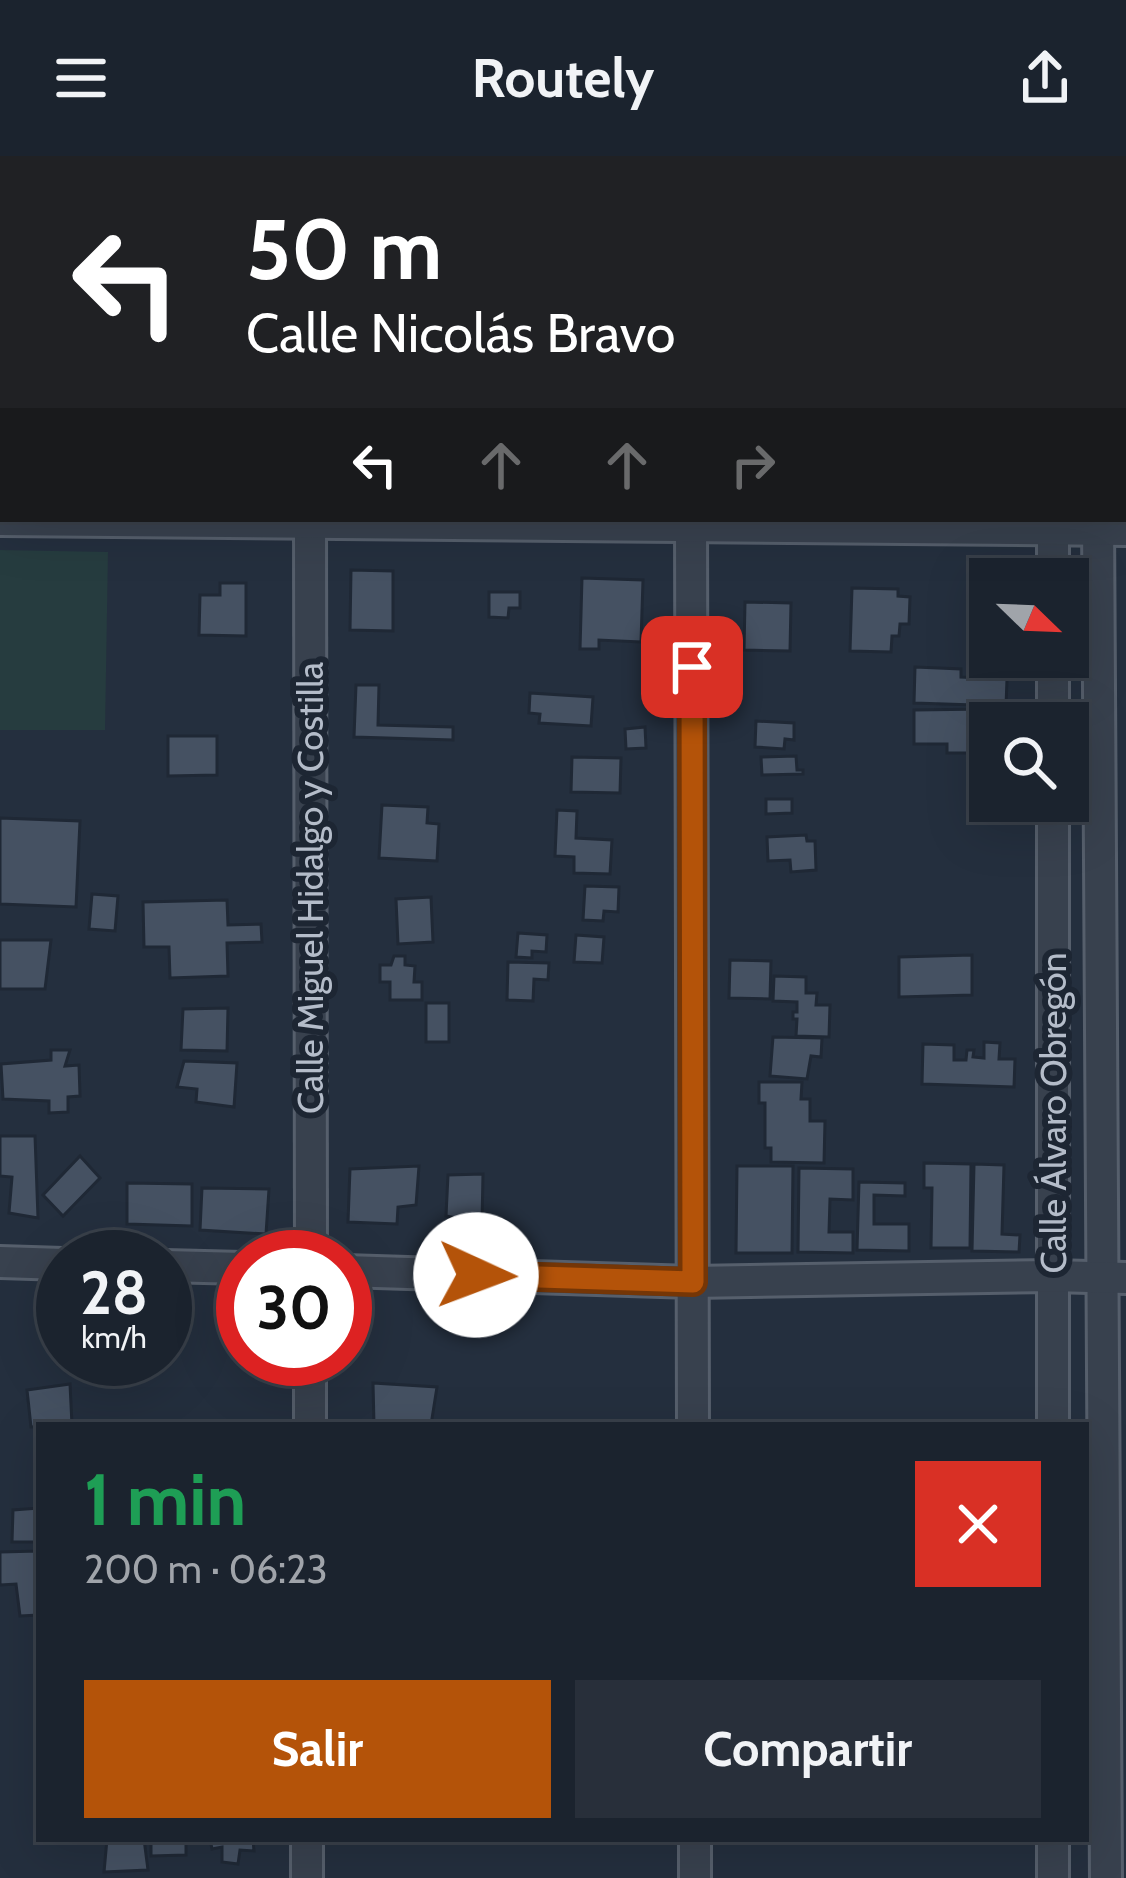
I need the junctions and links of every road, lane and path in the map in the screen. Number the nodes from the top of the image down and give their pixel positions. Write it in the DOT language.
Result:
graph roads {
  1 [pos="310,522"];
  2 [pos="691,522"];
  3 [pos="1053,524"];
  4 [pos="1108,527"];
  5 [pos="1053,558"];
  6 [pos="1053,822"];
  7 [pos="311,1230"];
  8 [pos="0,1262"];
  9 [pos="36,1263"];
  10 [pos="372,1272"];
  11 [pos="1053,1276"];
  12 [pos="1114,1278"];
  13 [pos="693,1282"];
  14 [pos="310,1386"];
  15 [pos="310,1422"];
  16 [pos="693,1422"];
  17 [pos="1053,1422"];
  18 [pos="307,1842"];
  19 [pos="694,1842"];
  20 [pos="1053,1842"];
  21 [pos="307,1878"];
  22 [pos="695,1878"];
  23 [pos="1053,1878"];
  24 [pos="1106,1878"];
  1 -- 7 [label="street, Calle Miguel Hidalgo y Costilla"];
  2 -- 3 [label="street"];
  2 -- 13 [label="street"];
  3 -- 4 [label="street"];
  3 -- 5 [label="street"];
  4 -- 12 [label="street, Calle Álvaro Obregón"];
  6 -- 11 [label="street, Calle Álvaro Obregón"];
  8 -- 9 [label="street"];
  10 -- 13 [label="street"];
  11 -- 12 [label="street"];
  11 -- 13 [label="street"];
  11 -- 17 [label="street, Calle Álvaro Obregón"];
  12 -- 24 [label="street, Calle Álvaro Obregón"];
  13 -- 16 [label="street"];
  14 -- 15 [label="street"];
  18 -- 21 [label="street"];
  19 -- 22 [label="street"];
  20 -- 23 [label="street"];
}
